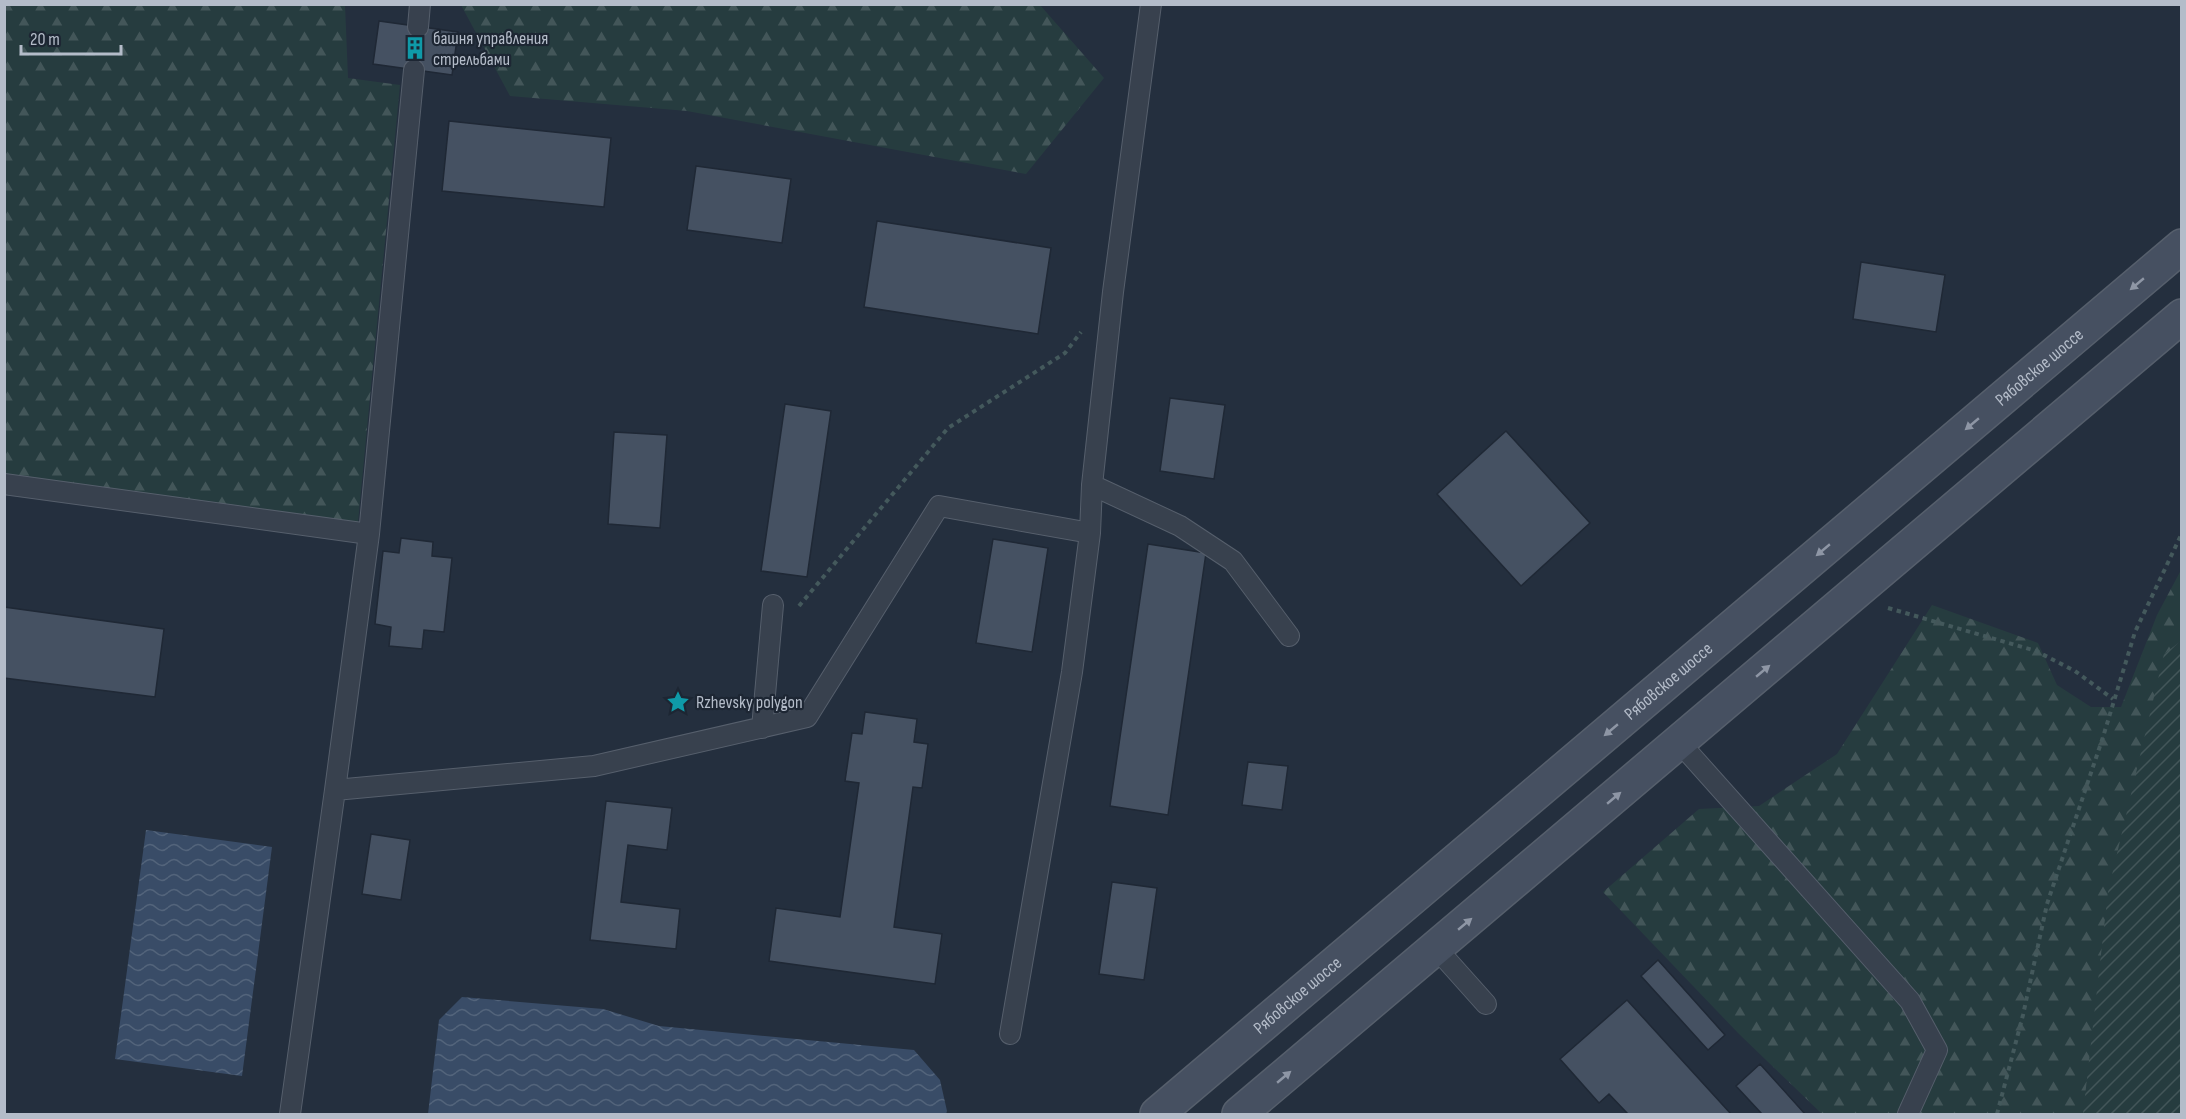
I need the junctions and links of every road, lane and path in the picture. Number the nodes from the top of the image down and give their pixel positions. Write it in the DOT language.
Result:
graph roads {
  1 [pos="420,4"];
  2 [pos="1151,4"];
  3 [pos="418,27"];
  4 [pos="414,70"];
  5 [pos="2181,246"];
  6 [pos="1113,292"];
  7 [pos="2181,316"];
  8 [pos="4,484"];
  9 [pos="1092,485"];
  10 [pos="1090,533"];
  11 [pos="2181,533"];
  12 [pos="369,534"];
  13 [pos="773,605"];
  14 [pos="1886,607"];
  15 [pos="1289,636"];
  16 [pos="770,641"];
  17 [pos="2113,699"];
  18 [pos="762,728"];
  19 [pos="1679,742"];
  20 [pos="335,790"];
  21 [pos="1436,948"];
  22 [pos="1486,1004"];
  23 [pos="1010,1034"];
  24 [pos="290,1114"];
  25 [pos="1157,1114"];
  26 [pos="1239,1114"];
  27 [pos="1908,1114"];
  28 [pos="1997,1114"];
  1 -- 3 [label="lane"];
  2 -- 6 [label="lane"];
  4 -- 12 [label="lane"];
  5 -- 25 [label="main road, Рябовское шоссе, one-way"];
  6 -- 9 [label="lane"];
  6 -- 16 [label="path"];
  19 -- 7 [label="main road, one-way"];
  8 -- 12 [label="lane"];
  9 -- 10 [label="lane"];
  9 -- 15 [label="lane"];
  10 -- 18 [label="lane"];
  10 -- 23 [label="lane"];
  11 -- 17 [label="path"];
  12 -- 20 [label="lane"];
  13 -- 16 [label="lane"];
  14 -- 17 [label="path"];
  16 -- 18 [label="lane"];
  17 -- 28 [label="path"];
  18 -- 20 [label="lane"];
  21 -- 19 [label="main road, one-way"];
  19 -- 27 [label="lane"];
  20 -- 24 [label="lane"];
  21 -- 22 [label="lane"];
  26 -- 21 [label="main road, one-way"];
}
